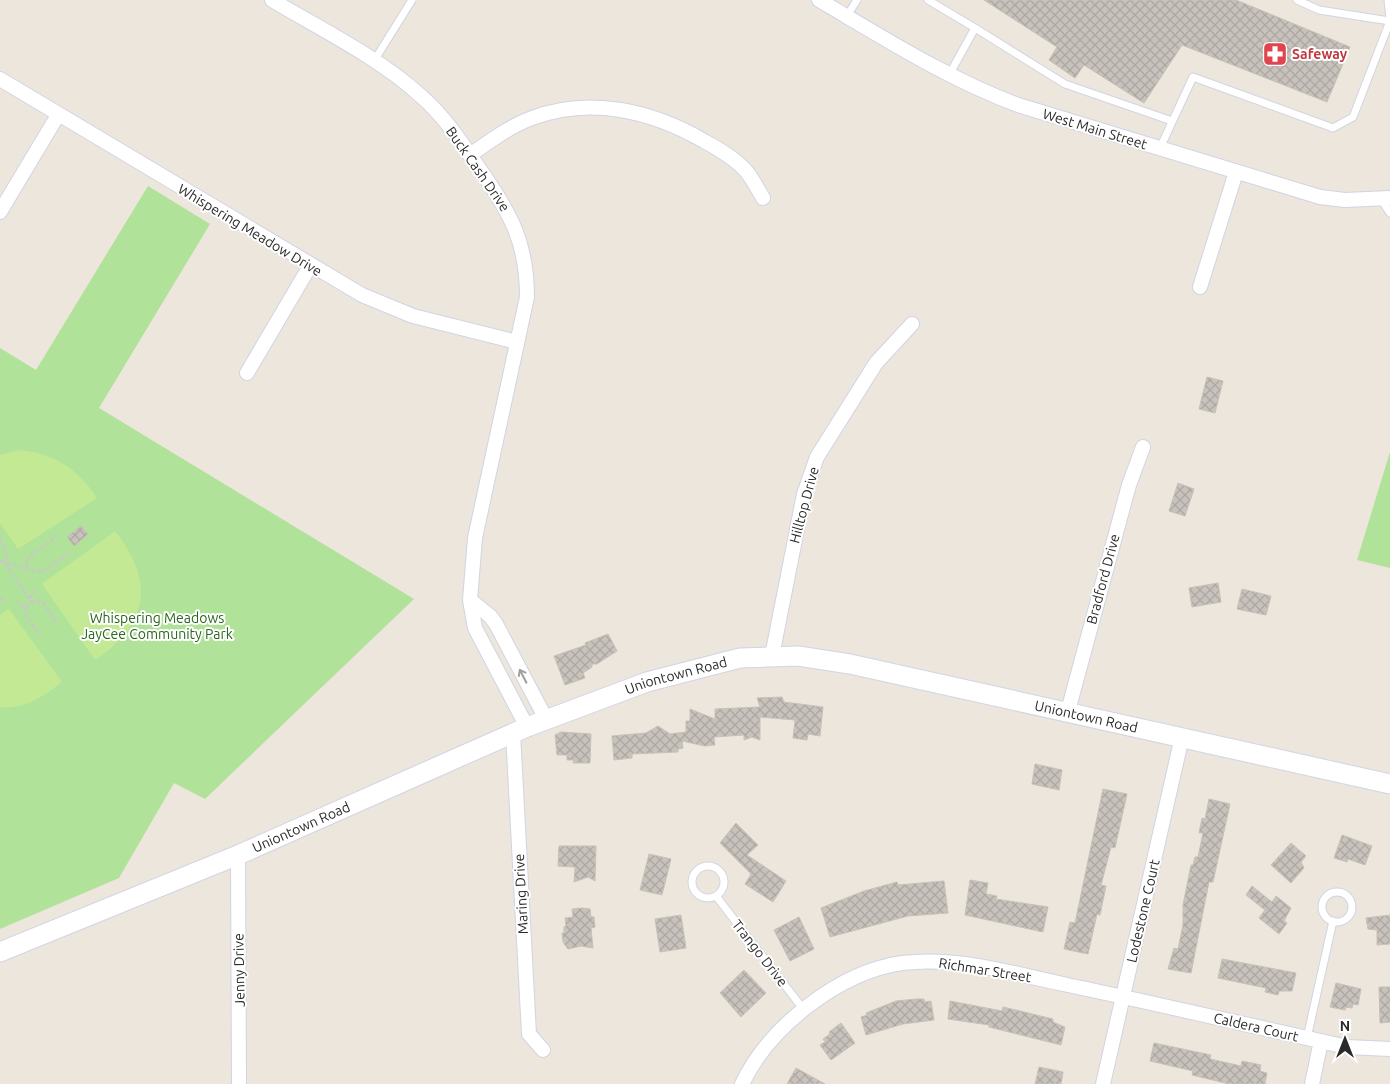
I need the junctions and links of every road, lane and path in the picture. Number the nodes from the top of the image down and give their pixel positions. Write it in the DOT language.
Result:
graph roads {
  1 [pos="272,0"];
  2 [pos="412,0"];
  3 [pos="819,0"];
  4 [pos="857,0"];
  5 [pos="928,0"];
  6 [pos="1297,0"];
  7 [pos="1388,0"];
  8 [pos="848,16"];
  9 [pos="1390,20"];
  10 [pos="975,28"];
  11 [pos="374,62"];
  12 [pos="948,75"];
  13 [pos="0,79"];
  14 [pos="58,115"];
  15 [pos="1172,121"];
  16 [pos="1160,148"];
  17 [pos="470,155"];
  18 [pos="1236,172"];
  19 [pos="763,198"];
  20 [pos="1386,198"];
  21 [pos="0,212"];
  22 [pos="1390,213"];
  23 [pos="310,266"];
  24 [pos="1200,286"];
  25 [pos="912,324"];
  26 [pos="517,342"];
  27 [pos="247,373"];
  28 [pos="1143,447"];
  29 [pos="58,535"];
  30 [pos="0,539"];
  31 [pos="70,553"];
  32 [pos="6,554"];
  33 [pos="13,555"];
  34 [pos="24,557"];
  35 [pos="28,558"];
  36 [pos="0,561"];
  37 [pos="5,563"];
  38 [pos="26,568"];
  39 [pos="39,572"];
  40 [pos="38,577"];
  41 [pos="35,588"];
  42 [pos="28,598"];
  43 [pos="0,599"];
  44 [pos="5,600"];
  45 [pos="470,600"];
  46 [pos="17,602"];
  47 [pos="32,603"];
  48 [pos="26,606"];
  49 [pos="57,623"];
  50 [pos="40,636"];
  51 [pos="772,656"];
  52 [pos="1068,711"];
  53 [pos="546,719"];
  54 [pos="520,730"];
  55 [pos="1182,737"];
  56 [pos="1390,784"];
  57 [pos="238,855"];
  58 [pos="716,896"];
  59 [pos="1334,921"];
  60 [pos="0,952"];
  61 [pos="1124,997"];
  62 [pos="804,1011"];
  63 [pos="1307,1038"];
  64 [pos="1321,1041"];
  65 [pos="1390,1048"];
  66 [pos="543,1050"];
  67 [pos="239,1084"];
  68 [pos="742,1084"];
  69 [pos="1103,1084"];
  70 [pos="1312,1084"];
  1 -- 11 [label="street, Buck Cash Drive"];
  2 -- 11 [label="lane"];
  3 -- 8 [label="street, West Main Street"];
  4 -- 8 [label="lane"];
  5 -- 10 [label="lane"];
  6 -- 9 [label="lane"];
  7 -- 9 [label="lane"];
  8 -- 12 [label="street, West Main Street"];
  9 -- 15 [label="lane"];
  10 -- 12 [label="lane"];
  10 -- 15 [label="lane"];
  11 -- 17 [label="street, Buck Cash Drive"];
  12 -- 16 [label="street, West Main Street"];
  13 -- 14 [label="street, Whispering Meadow Drive"];
  14 -- 21 [label="street"];
  14 -- 23 [label="street, Whispering Meadow Drive"];
  15 -- 16 [label="lane"];
  16 -- 18 [label="street, West Main Street"];
  17 -- 19 [label="street"];
  17 -- 26 [label="street, Buck Cash Drive"];
  18 -- 20 [label="street, West Main Street"];
  18 -- 24 [label="street"];
  20 -- 22 [label="lane"];
  23 -- 26 [label="street, Whispering Meadow Drive"];
  23 -- 27 [label="street"];
  25 -- 51 [label="street, Hilltop Drive"];
  26 -- 45 [label="street, Buck Cash Drive"];
  28 -- 52 [label="street, Bradford Drive"];
  29 -- 35 [label="path"];
  30 -- 32 [label="path"];
  31 -- 39 [label="path"];
  32 -- 33 [label="path"];
  32 -- 37 [label="path"];
  34 -- 35 [label="path"];
  35 -- 38 [label="path"];
  36 -- 37 [label="path"];
  37 -- 38 [label="path"];
  37 -- 42 [label="path"];
  38 -- 39 [label="path"];
  39 -- 40 [label="path"];
  41 -- 42 [label="path"];
  42 -- 47 [label="path"];
  43 -- 44 [label="path"];
  53 -- 45 [label="street, one-way"];
  45 -- 54 [label="street, Buck Cash Drive"];
  46 -- 48 [label="path"];
  47 -- 48 [label="path"];
  47 -- 49 [label="path"];
  48 -- 50 [label="path"];
  51 -- 52 [label="main road, Uniontown Road"];
  51 -- 53 [label="main road, Uniontown Road"];
  52 -- 55 [label="main road, Uniontown Road"];
  53 -- 54 [label="main road, Uniontown Road"];
  54 -- 57 [label="main road, Uniontown Road"];
  54 -- 66 [label="street, Maring Drive"];
  55 -- 56 [label="main road, Uniontown Road"];
  55 -- 61 [label="street, Lodestone Court"];
  57 -- 60 [label="main road, Uniontown Road"];
  57 -- 67 [label="street, Jenny Drive"];
  58 -- 58 [label="lane"];
  58 -- 62 [label="lane, Trango Drive"];
  59 -- 59 [label="lane"];
  59 -- 63 [label="lane"];
  61 -- 62 [label="street, Richmar Street"];
  61 -- 63 [label="street, Caldera Court"];
  61 -- 69 [label="street, Lodestone Court"];
  62 -- 68 [label="street, Richmar Street"];
  63 -- 64 [label="street, Caldera Court"];
  64 -- 65 [label="street, Caldera Court"];
  64 -- 70 [label="street"];
}
